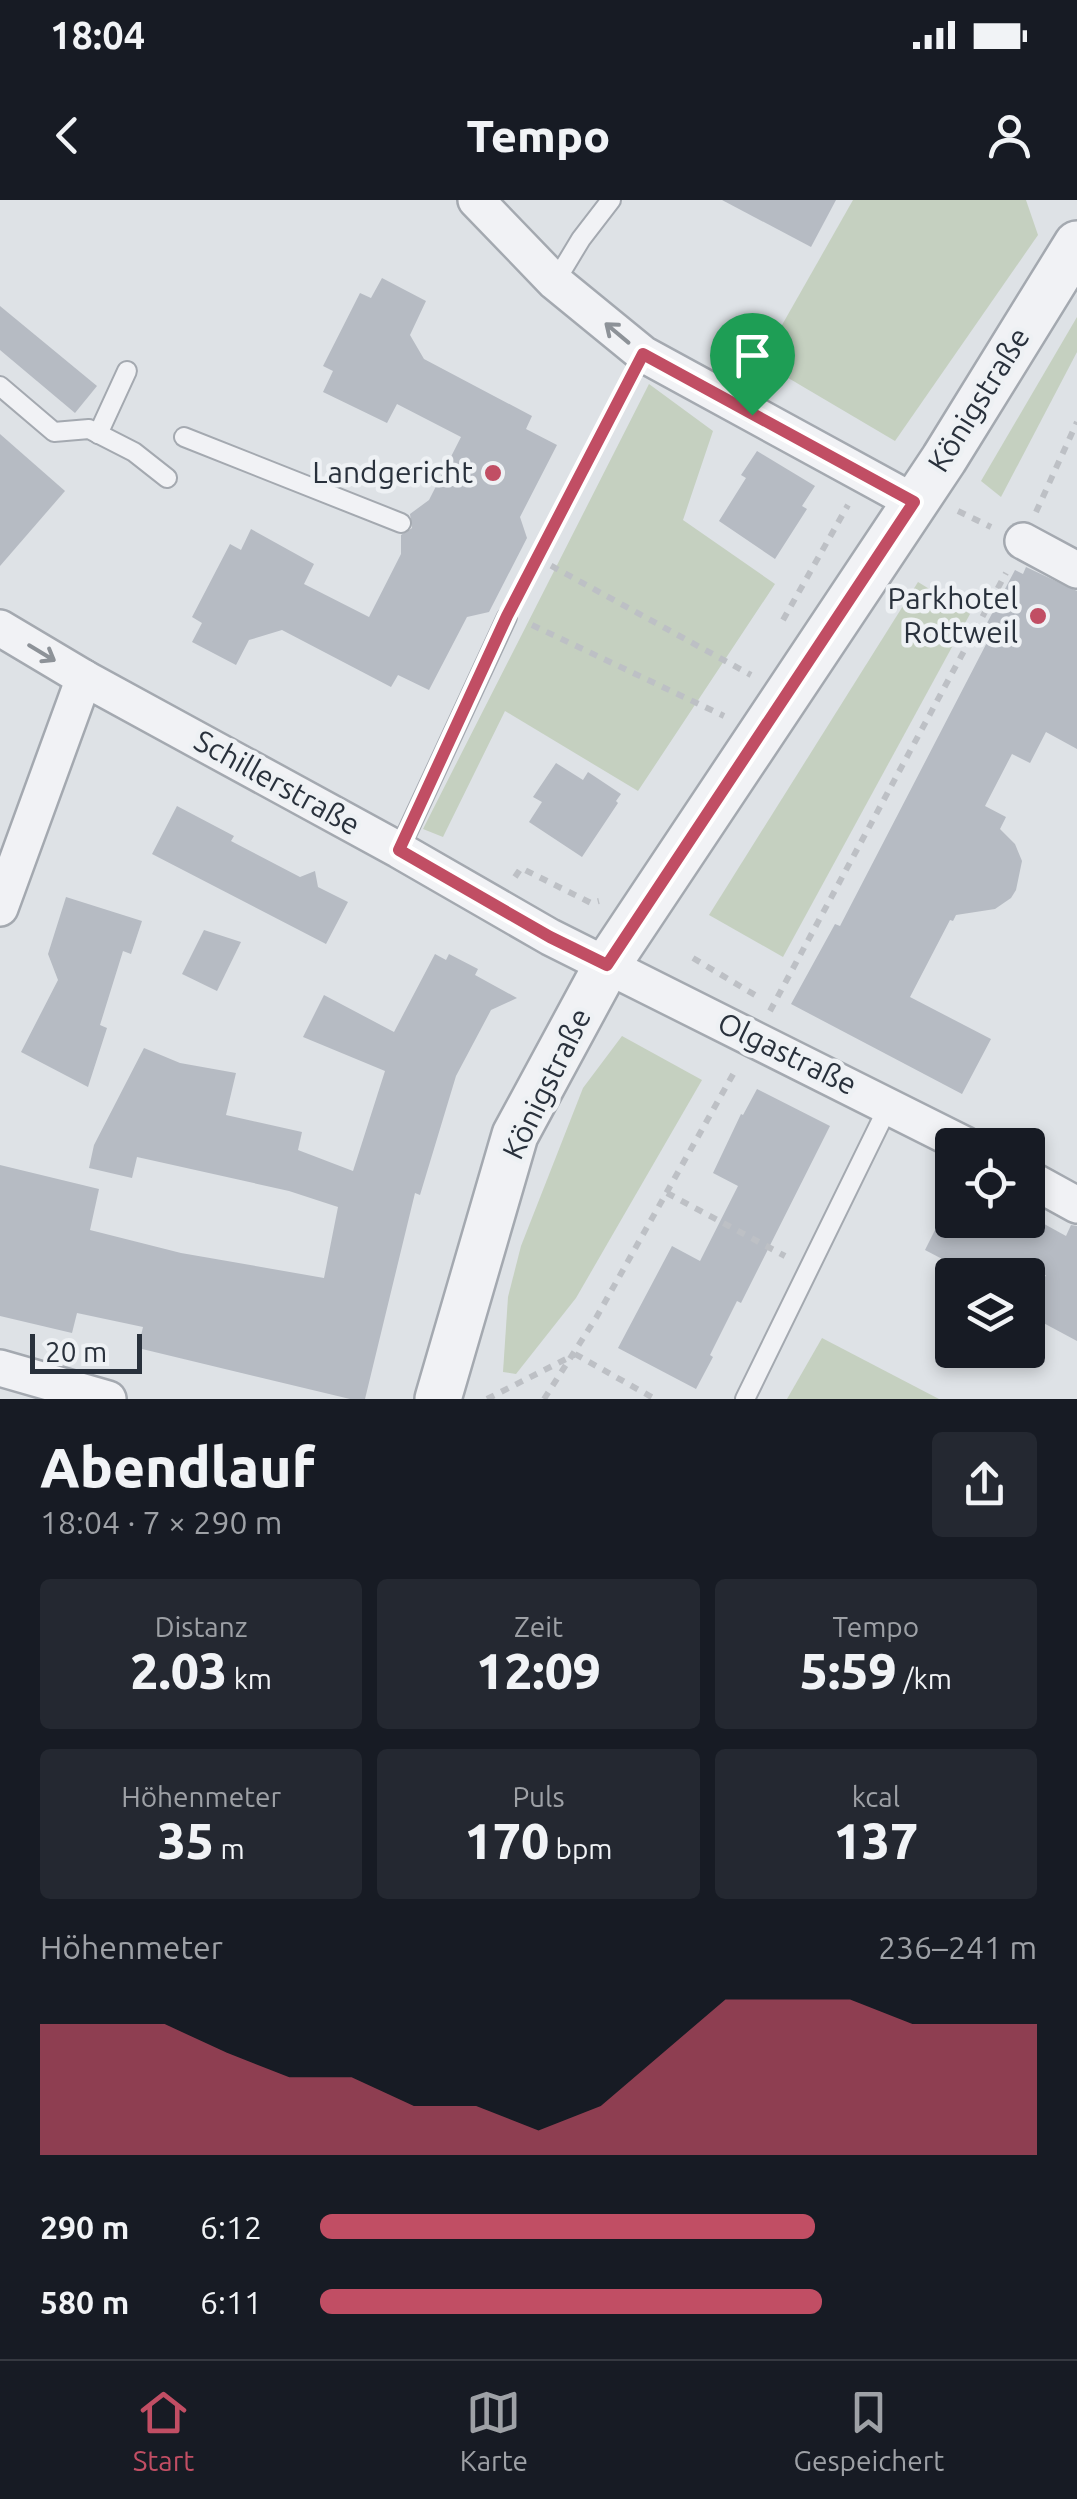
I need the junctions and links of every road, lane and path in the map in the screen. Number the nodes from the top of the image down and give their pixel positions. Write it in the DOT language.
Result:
graph roads {
  1 [pos="476,200"];
  2 [pos="611,200"];
  3 [pos="1077,244"];
  4 [pos="555,282"];
  5 [pos="643,354"];
  6 [pos="127,371"];
  7 [pos="0,386"];
  8 [pos="1077,422"];
  9 [pos="98,434"];
  10 [pos="184,437"];
  11 [pos="861,476"];
  12 [pos="167,478"];
  13 [pos="917,498"];
  14 [pos="401,522"];
  15 [pos="1023,542"];
  16 [pos="537,558"];
  17 [pos="1077,570"];
  18 [pos="507,616"];
  19 [pos="779,627"];
  20 [pos="0,628"];
  21 [pos="761,660"];
  22 [pos="752,676"];
  23 [pos="84,678"];
  24 [pos="742,689"];
  25 [pos="733,703"];
  26 [pos="399,850"];
  27 [pos="604,899"];
  28 [pos="492,903"];
  29 [pos="0,908"];
  30 [pos="693,958"];
  31 [pos="607,965"];
  32 [pos="773,1006"];
  33 [pos="754,1038"];
  34 [pos="890,1105"];
  35 [pos="935,1129"];
  36 [pos="1045,1187"];
  37 [pos="667,1193"];
  38 [pos="1077,1205"];
  39 [pos="810,1270"];
  40 [pos="575,1354"];
  41 [pos="0,1368"];
  42 [pos="108,1399"];
  43 [pos="438,1399"];
  44 [pos="487,1399"];
  45 [pos="544,1399"];
  46 [pos="656,1399"];
  47 [pos="745,1399"];
  1 -- 4 [label="street"];
  2 -- 4 [label="lane"];
  3 -- 13 [label="street, Königstraße"];
  5 -- 4 [label="street, one-way"];
  5 -- 11 [label="street"];
  5 -- 16 [label="path"];
  6 -- 9 [label="lane"];
  7 -- 9 [label="lane"];
  8 -- 15 [label="path"];
  9 -- 12 [label="lane"];
  10 -- 14 [label="lane"];
  11 -- 13 [label="street"];
  11 -- 19 [label="path"];
  13 -- 15 [label="path"];
  13 -- 31 [label="street, Königstraße"];
  15 -- 17 [label="street"];
  15 -- 32 [label="path"];
  16 -- 18 [label="path"];
  16 -- 22 [label="path"];
  18 -- 25 [label="path"];
  18 -- 26 [label="lane"];
  20 -- 23 [label="street, Schillerstraße, one-way"];
  21 -- 22 [label="path"];
  22 -- 24 [label="path"];
  23 -- 26 [label="street, Schillerstraße"];
  23 -- 29 [label="street"];
  26 -- 28 [label="street, Schillerstraße"];
  27 -- 28 [label="path"];
  28 -- 31 [label="street, Schillerstraße"];
  30 -- 32 [label="path"];
  31 -- 33 [label="street, Olgastraße"];
  31 -- 43 [label="street, Königstraße"];
  32 -- 33 [label="path"];
  33 -- 34 [label="street, Olgastraße"];
  33 -- 37 [label="path"];
  34 -- 35 [label="street, Olgastraße"];
  34 -- 39 [label="lane"];
  36 -- 38 [label="street"];
  37 -- 39 [label="path"];
  37 -- 40 [label="path"];
  39 -- 47 [label="lane"];
  40 -- 44 [label="path"];
  40 -- 45 [label="path"];
  40 -- 46 [label="path"];
  41 -- 42 [label="street"];
}
